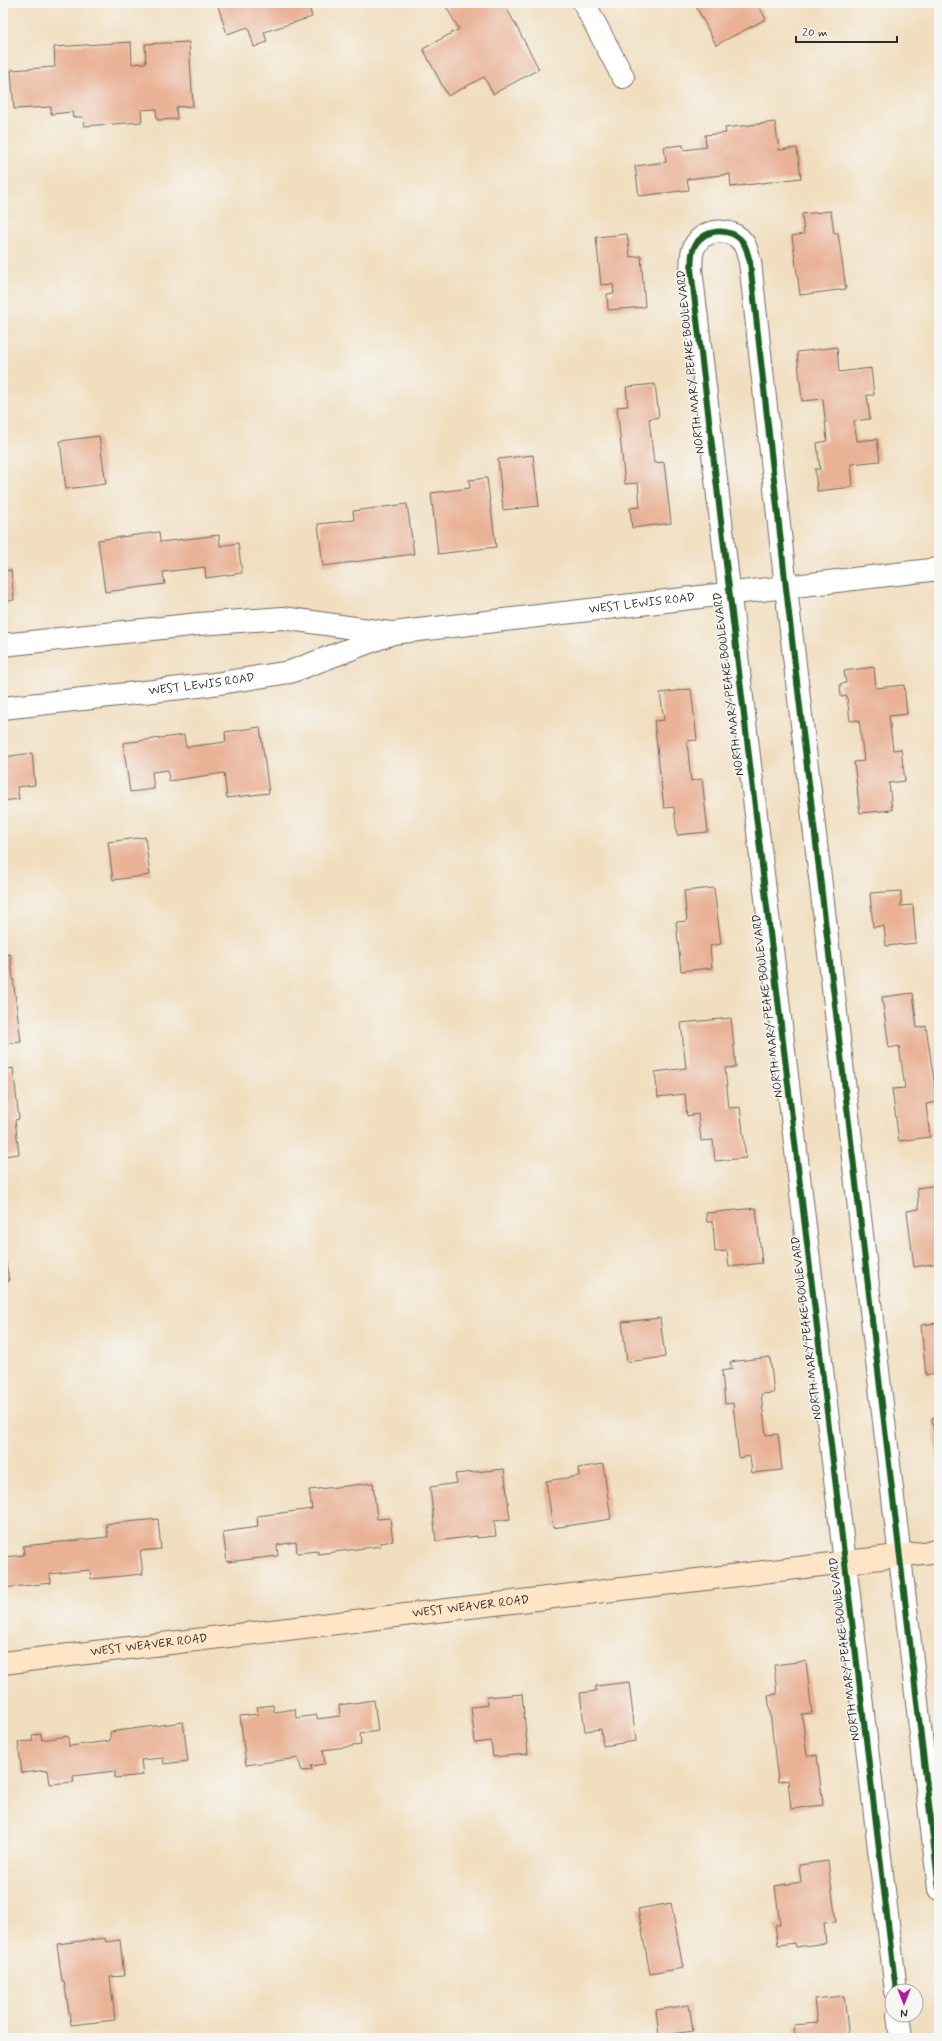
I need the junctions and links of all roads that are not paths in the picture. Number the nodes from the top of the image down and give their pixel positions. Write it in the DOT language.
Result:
graph roads {
  1 [pos="584,3"];
  2 [pos="623,77"];
  3 [pos="939,569"];
  4 [pos="786,588"];
  5 [pos="729,594"];
  6 [pos="393,633"];
  7 [pos="3,645"];
  8 [pos="3,708"];
  9 [pos="939,1551"];
  10 [pos="900,1555"];
  11 [pos="846,1561"];
  12 [pos="3,1664"];
  13 [pos="939,1890"];
  14 [pos="895,1983"];
  15 [pos="899,2023"];
  16 [pos="901,2038"];
  1 -- 2 [label="street"];
  3 -- 4 [label="street, WEST LEWIS ROAD"];
  4 -- 5 [label="street, WEST LEWIS ROAD"];
  4 -- 5 [label="street, NORTH MARY PEAKE BOULEVARD"];
  4 -- 10 [label="street, NORTH MARY PEAKE BOULEVARD"];
  5 -- 6 [label="street, WEST LEWIS ROAD"];
  5 -- 11 [label="street, NORTH MARY PEAKE BOULEVARD"];
  6 -- 7 [label="street, WEST LEWIS ROAD"];
  6 -- 8 [label="street, WEST LEWIS ROAD"];
  9 -- 10 [label="street, WEST WEAVER ROAD"];
  10 -- 11 [label="street, WEST WEAVER ROAD"];
  10 -- 13 [label="street, NORTH MARY PEAKE BOULEVARD"];
  11 -- 12 [label="street, WEST WEAVER ROAD"];
  11 -- 14 [label="street, NORTH MARY PEAKE BOULEVARD"];
  15 -- 16 [label="street"];
}
